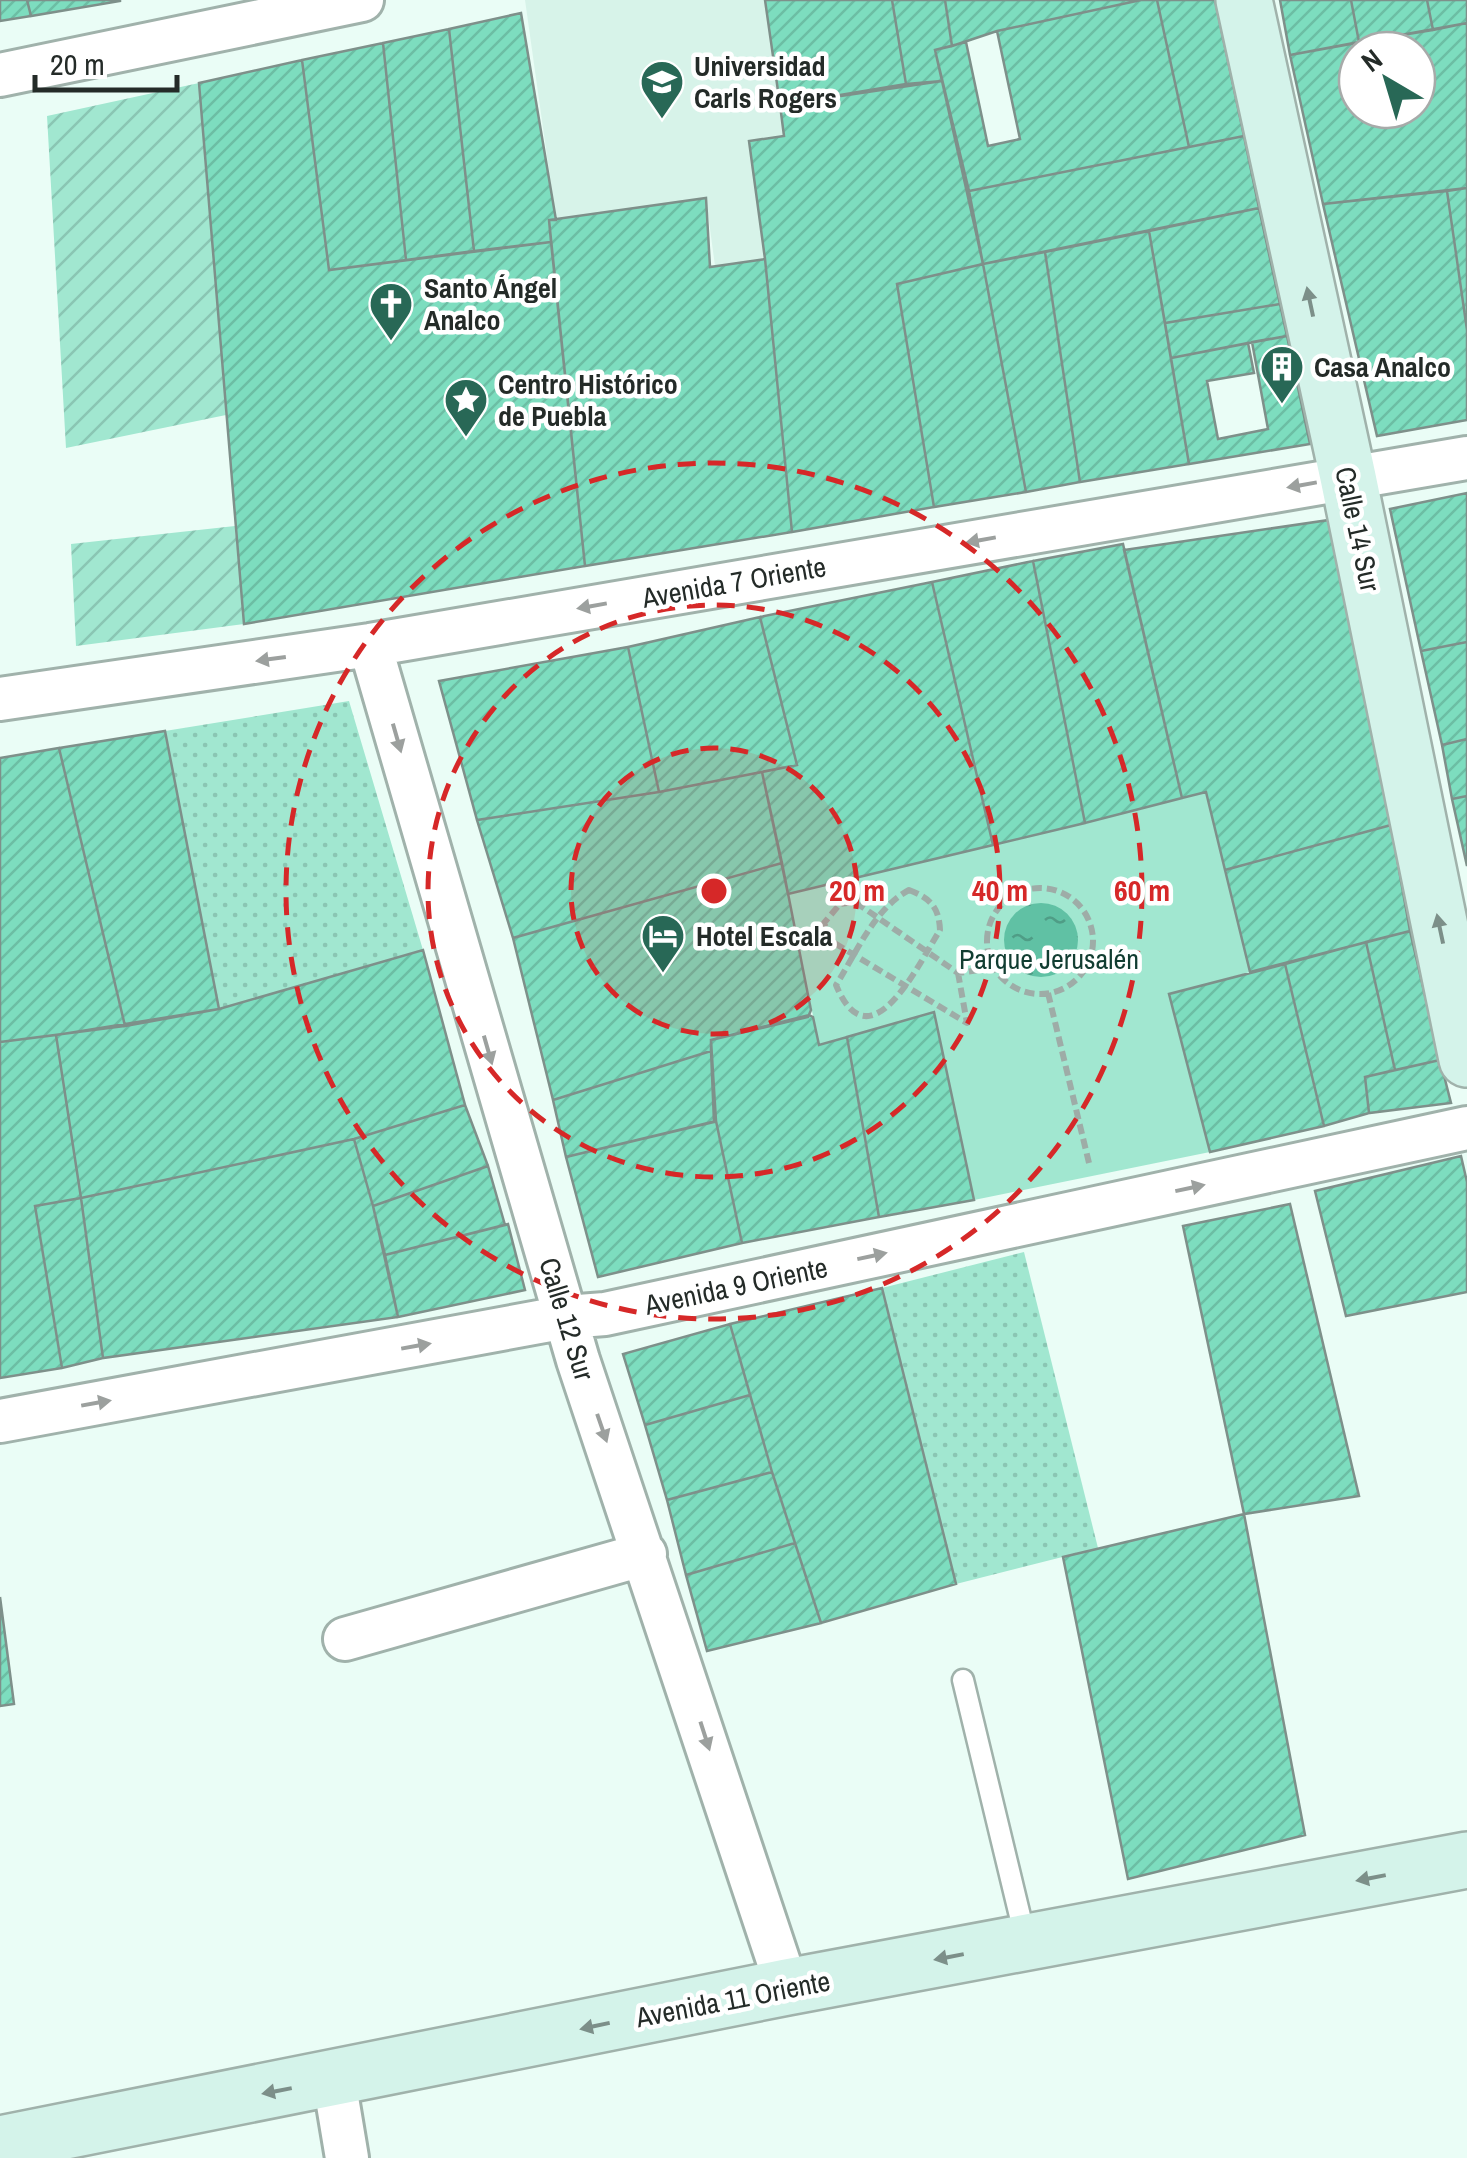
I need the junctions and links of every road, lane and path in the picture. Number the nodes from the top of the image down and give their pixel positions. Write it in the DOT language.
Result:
graph roads {
  1 [pos="362,0"];
  2 [pos="1244,0"];
  3 [pos="272,10"];
  4 [pos="0,74"];
  5 [pos="1467,458"];
  6 [pos="1348,477"];
  7 [pos="370,644"];
  8 [pos="0,699"];
  9 [pos="877,917"];
  10 [pos="927,951"];
  11 [pos="855,956"];
  12 [pos="994,968"];
  13 [pos="958,973"];
  14 [pos="904,985"];
  15 [pos="1048,993"];
  16 [pos="1467,1059"];
  17 [pos="1467,1128"];
  18 [pos="1092,1176"];
  19 [pos="566,1317"];
  20 [pos="0,1420"];
  21 [pos="645,1554"];
  22 [pos="344,1639"];
  23 [pos="963,1680"];
  24 [pos="1467,1860"];
  25 [pos="1026,1942"];
  26 [pos="787,1987"];
  27 [pos="334,2080"];
  28 [pos="0,2144"];
  29 [pos="347,2158"];
  1 -- 3 [label="street"];
  6 -- 2 [label="street, Calle 14 Sur, one-way"];
  3 -- 4 [label="street"];
  5 -- 6 [label="street, Avenida 7 Oriente"];
  6 -- 7 [label="street, Avenida 7 Oriente, one-way"];
  16 -- 6 [label="street, Calle 14 Sur, one-way"];
  7 -- 8 [label="street, Avenida 7 Oriente, one-way"];
  7 -- 19 [label="street, Calle 12 Sur, one-way"];
  9 -- 10 [label="path"];
  9 -- 10 [label="path"];
  9 -- 11 [label="path"];
  9 -- 11 [label="path"];
  10 -- 13 [label="path"];
  10 -- 14 [label="path"];
  11 -- 14 [label="path"];
  11 -- 14 [label="path"];
  12 -- 13 [label="path"];
  12 -- 15 [label="path"];
  12 -- 15 [label="path"];
  13 -- 14 [label="path"];
  15 -- 18 [label="path"];
  19 -- 17 [label="street, Avenida 9 Oriente, one-way"];
  20 -- 19 [label="street, Avenida 9 Oriente, one-way"];
  19 -- 21 [label="street, Calle 12 Sur, one-way"];
  21 -- 22 [label="street"];
  21 -- 26 [label="street, Calle 12 Sur, one-way"];
  23 -- 25 [label="lane"];
  24 -- 25 [label="street, Avenida 11 Oriente, one-way"];
  25 -- 26 [label="street, Avenida 11 Oriente, one-way"];
  26 -- 27 [label="street, Avenida 11 Oriente, one-way"];
  27 -- 28 [label="street, Avenida 11 Oriente, one-way"];
  27 -- 29 [label="street"];
}
